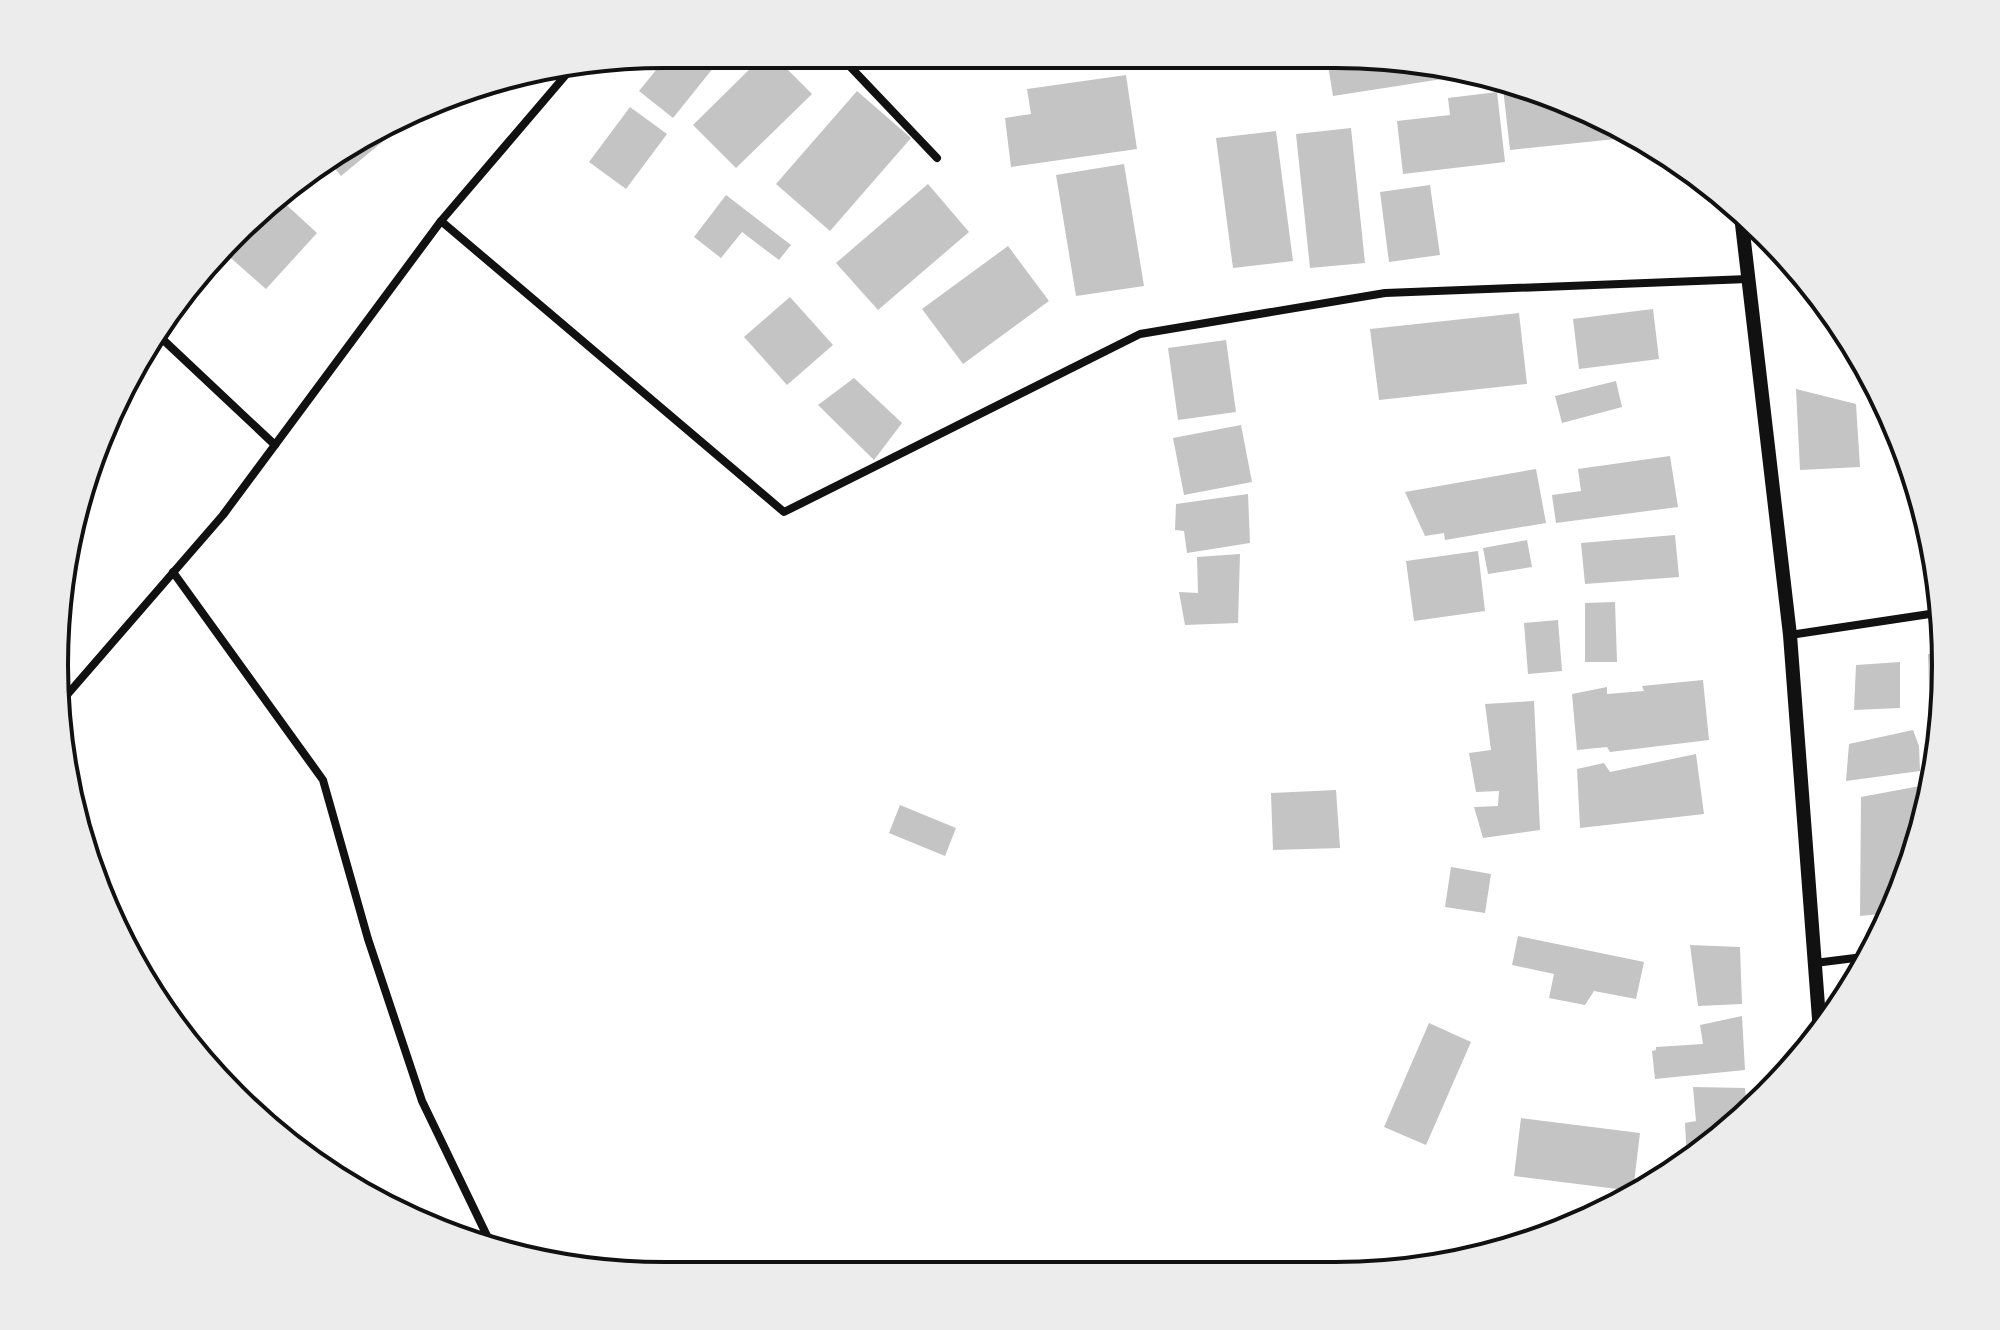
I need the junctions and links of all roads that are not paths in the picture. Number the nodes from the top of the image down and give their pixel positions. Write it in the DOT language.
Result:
graph roads {
  1 [pos="851,68"];
  2 [pos="564,77"];
  3 [pos="937,158"];
  4 [pos="441,221"];
  5 [pos="1742,229"];
  6 [pos="1748,279"];
  7 [pos="164,341"];
  8 [pos="275,445"];
  9 [pos="173,572"];
  10 [pos="1930,614"];
  11 [pos="1790,635"];
  12 [pos="69,693"];
  13 [pos="1855,958"];
  14 [pos="1815,963"];
  15 [pos="1819,1014"];
  16 [pos="486,1234"];
  1 -- 3 [label="street"];
  2 -- 4 [label="street"];
  4 -- 6 [label="street"];
  4 -- 8 [label="street"];
  5 -- 6 [label="street"];
  6 -- 11 [label="street"];
  7 -- 8 [label="street"];
  8 -- 9 [label="street"];
  9 -- 12 [label="street"];
  9 -- 16 [label="street"];
  10 -- 11 [label="street"];
  11 -- 14 [label="street"];
  13 -- 14 [label="street"];
  14 -- 15 [label="street"];
}
